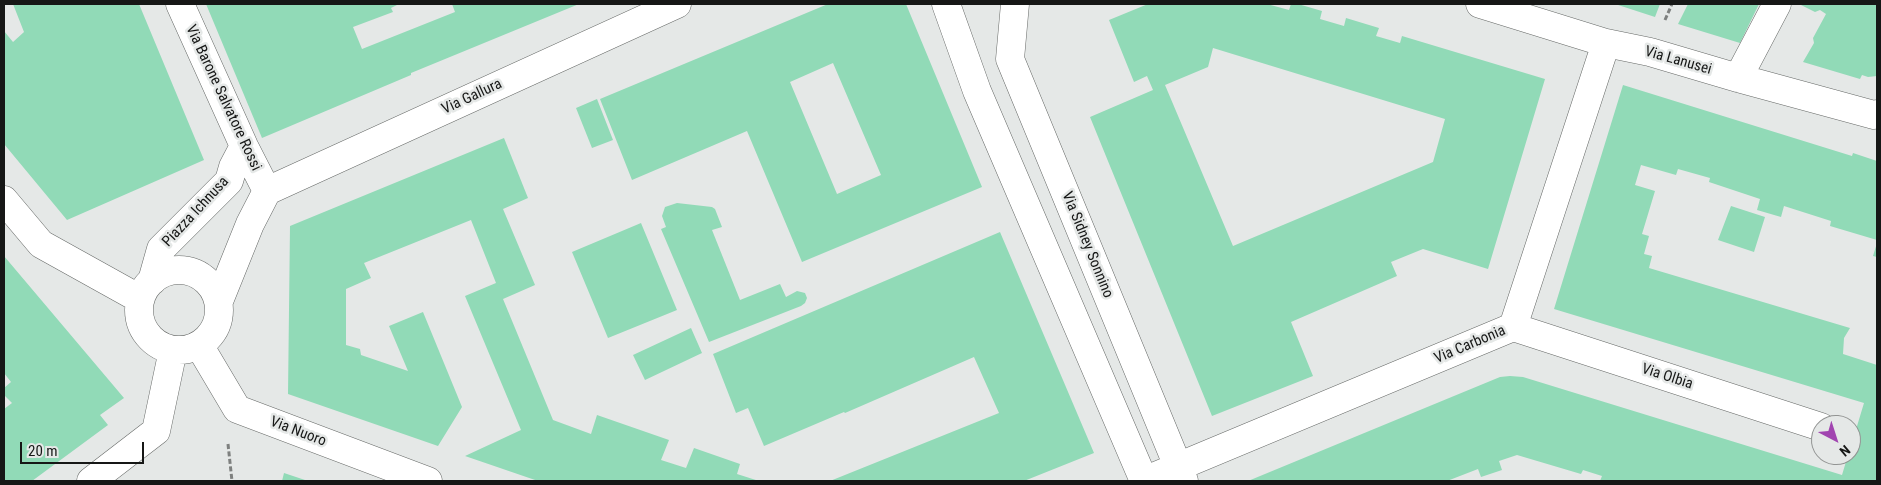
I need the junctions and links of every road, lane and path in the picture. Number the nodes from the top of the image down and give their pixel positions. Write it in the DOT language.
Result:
graph roads {
  1 [pos="180,4"];
  2 [pos="677,4"];
  3 [pos="946,4"];
  4 [pos="1015,4"];
  5 [pos="1480,4"];
  6 [pos="1777,4"];
  7 [pos="1606,43"];
  8 [pos="1738,78"];
  9 [pos="1877,114"];
  10 [pos="244,146"];
  11 [pos="267,191"];
  12 [pos="4,200"];
  13 [pos="146,290"];
  14 [pos="219,301"];
  15 [pos="1513,327"];
  16 [pos="186,348"];
  17 [pos="1811,424"];
  18 [pos="228,443"];
  19 [pos="1182,475"];
  20 [pos="91,481"];
  21 [pos="232,481"];
  22 [pos="428,481"];
  23 [pos="1144,481"];
  1 -- 10 [label="street, Via Barone Salvatore Rossi"];
  2 -- 11 [label="street, Via Gallura"];
  3 -- 23 [label="street"];
  4 -- 19 [label="street, Via Sidney Sonnino"];
  5 -- 7 [label="street, Via Lanusei"];
  6 -- 8 [label="street"];
  7 -- 8 [label="street, Via Lanusei"];
  7 -- 15 [label="street, Via Carbonia"];
  8 -- 9 [label="street, Via Lanusei"];
  10 -- 11 [label="street, Via Barone Salvatore Rossi"];
  10 -- 13 [label="street, Piazza Ichnusa"];
  11 -- 14 [label="street"];
  12 -- 13 [label="street"];
  13 -- 14 [label="street, Piazza Ichnusa"];
  13 -- 16 [label="street, Piazza Ichnusa"];
  14 -- 16 [label="street"];
  15 -- 17 [label="street, Via Olbia"];
  15 -- 19 [label="street, Via Carbonia"];
  16 -- 20 [label="street"];
  16 -- 22 [label="street, Via Nuoro"];
  18 -- 21 [label="path"];
  19 -- 23 [label="street, Via Carbonia"];
}
